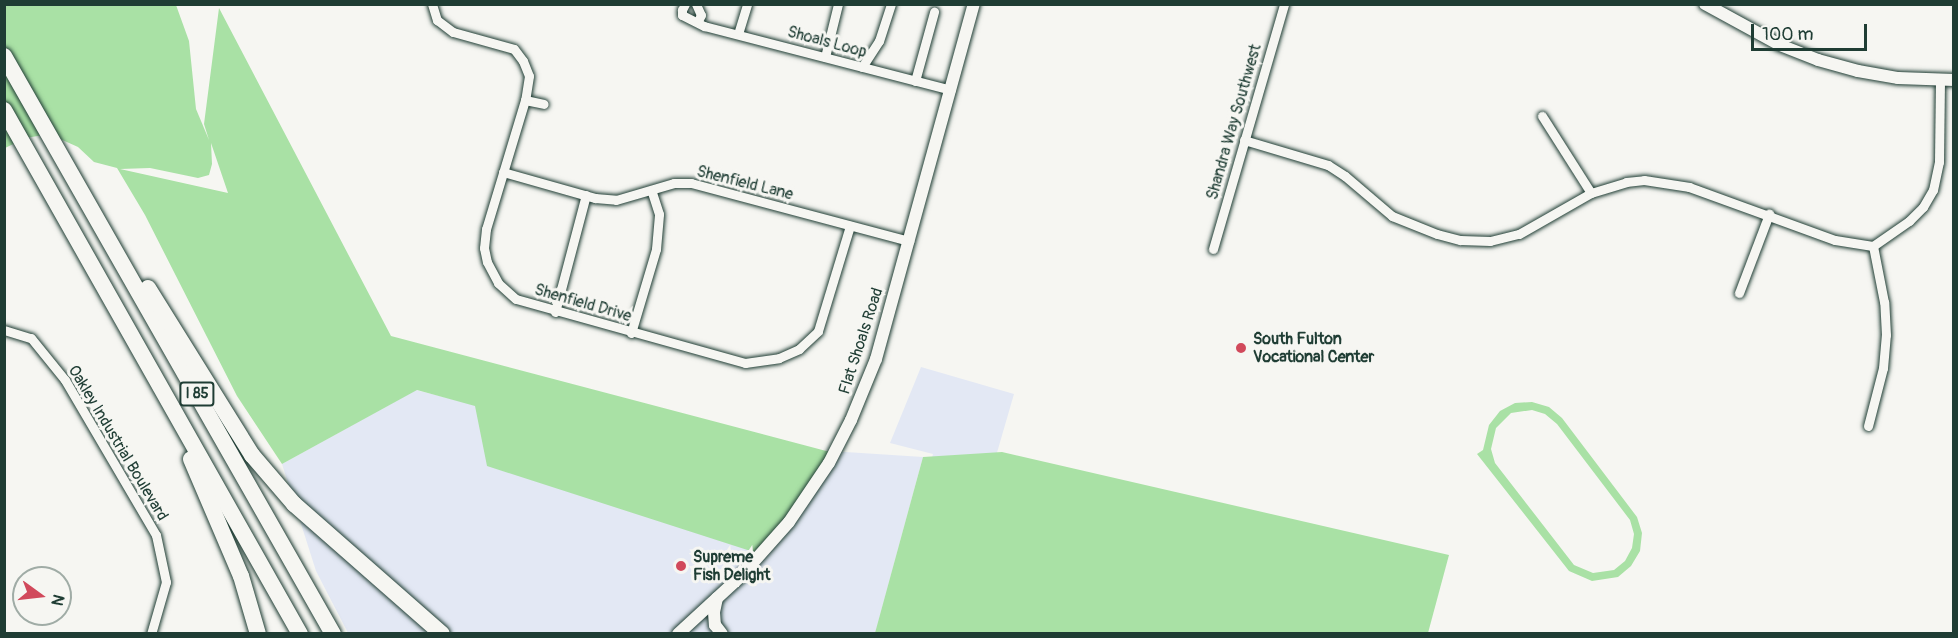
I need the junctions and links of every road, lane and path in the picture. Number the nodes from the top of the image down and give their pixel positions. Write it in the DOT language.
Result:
graph roads {
  1 [pos="432,4"];
  2 [pos="686,4"];
  3 [pos="696,4"];
  4 [pos="747,4"];
  5 [pos="838,4"];
  6 [pos="891,4"];
  7 [pos="974,4"];
  8 [pos="1284,4"];
  9 [pos="1705,4"];
  10 [pos="934,12"];
  11 [pos="698,21"];
  12 [pos="738,34"];
  13 [pos="4,56"];
  14 [pos="825,57"];
  15 [pos="862,67"];
  16 [pos="1940,80"];
  17 [pos="1953,80"];
  18 [pos="915,81"];
  19 [pos="951,90"];
  20 [pos="525,100"];
  21 [pos="544,104"];
  22 [pos="4,110"];
  23 [pos="1542,116"];
  24 [pos="1244,140"];
  25 [pos="61,154"];
  26 [pos="503,172"];
  27 [pos="651,190"];
  28 [pos="1591,193"];
  29 [pos="586,195"];
  30 [pos="1768,214"];
  31 [pos="850,226"];
  32 [pos="909,241"];
  33 [pos="1873,246"];
  34 [pos="1213,249"];
  35 [pos="1738,293"];
  36 [pos="555,312"];
  37 [pos="4,330"];
  38 [pos="631,333"];
  39 [pos="160,387"];
  40 [pos="1868,426"];
  41 [pos="717,598"];
  42 [pos="151,633"];
  43 [pos="258,633"];
  44 [pos="300,633"];
  45 [pos="333,633"];
  46 [pos="442,633"];
  47 [pos="678,633"];
  48 [pos="722,633"];
  1 -- 20 [label="street, Shenfield Drive"];
  2 -- 11 [label="street"];
  3 -- 11 [label="street"];
  4 -- 12 [label="street"];
  5 -- 14 [label="street"];
  6 -- 15 [label="street"];
  7 -- 19 [label="street, Flat Shoals Road"];
  8 -- 24 [label="street, Shandra Way Southwest"];
  9 -- 16 [label="street"];
  10 -- 18 [label="street"];
  11 -- 12 [label="street, Shoals Loop"];
  12 -- 14 [label="street, Shoals Loop"];
  13 -- 25 [label="highway, I 85"];
  14 -- 15 [label="street, Shoals Loop"];
  15 -- 18 [label="street, Shoals Loop"];
  16 -- 17 [label="street"];
  16 -- 33 [label="street"];
  18 -- 19 [label="street, Shoals Loop"];
  19 -- 32 [label="street, Flat Shoals Road"];
  20 -- 21 [label="street"];
  20 -- 26 [label="street, Shenfield Drive"];
  22 -- 39 [label="highway, I 85"];
  23 -- 28 [label="street"];
  24 -- 28 [label="street"];
  24 -- 34 [label="street, Shandra Way Southwest"];
  25 -- 45 [label="highway, I 85"];
  25 -- 46 [label="highway"];
  26 -- 29 [label="street, Shenfield Lane"];
  26 -- 36 [label="street, Shenfield Drive"];
  27 -- 29 [label="street, Shenfield Lane"];
  27 -- 31 [label="street, Shenfield Lane"];
  27 -- 38 [label="street"];
  28 -- 30 [label="street"];
  29 -- 36 [label="street"];
  30 -- 33 [label="street"];
  30 -- 35 [label="street"];
  31 -- 32 [label="street, Shenfield Lane"];
  31 -- 38 [label="street, Shenfield Drive"];
  32 -- 41 [label="street, Flat Shoals Road"];
  33 -- 40 [label="street"];
  36 -- 38 [label="street, Shenfield Drive"];
  37 -- 42 [label="street, Oakley Industrial Boulevard"];
  39 -- 43 [label="highway"];
  39 -- 44 [label="highway, I 85"];
  41 -- 47 [label="street, Flat Shoals Road"];
  41 -- 48 [label="street"];
}
